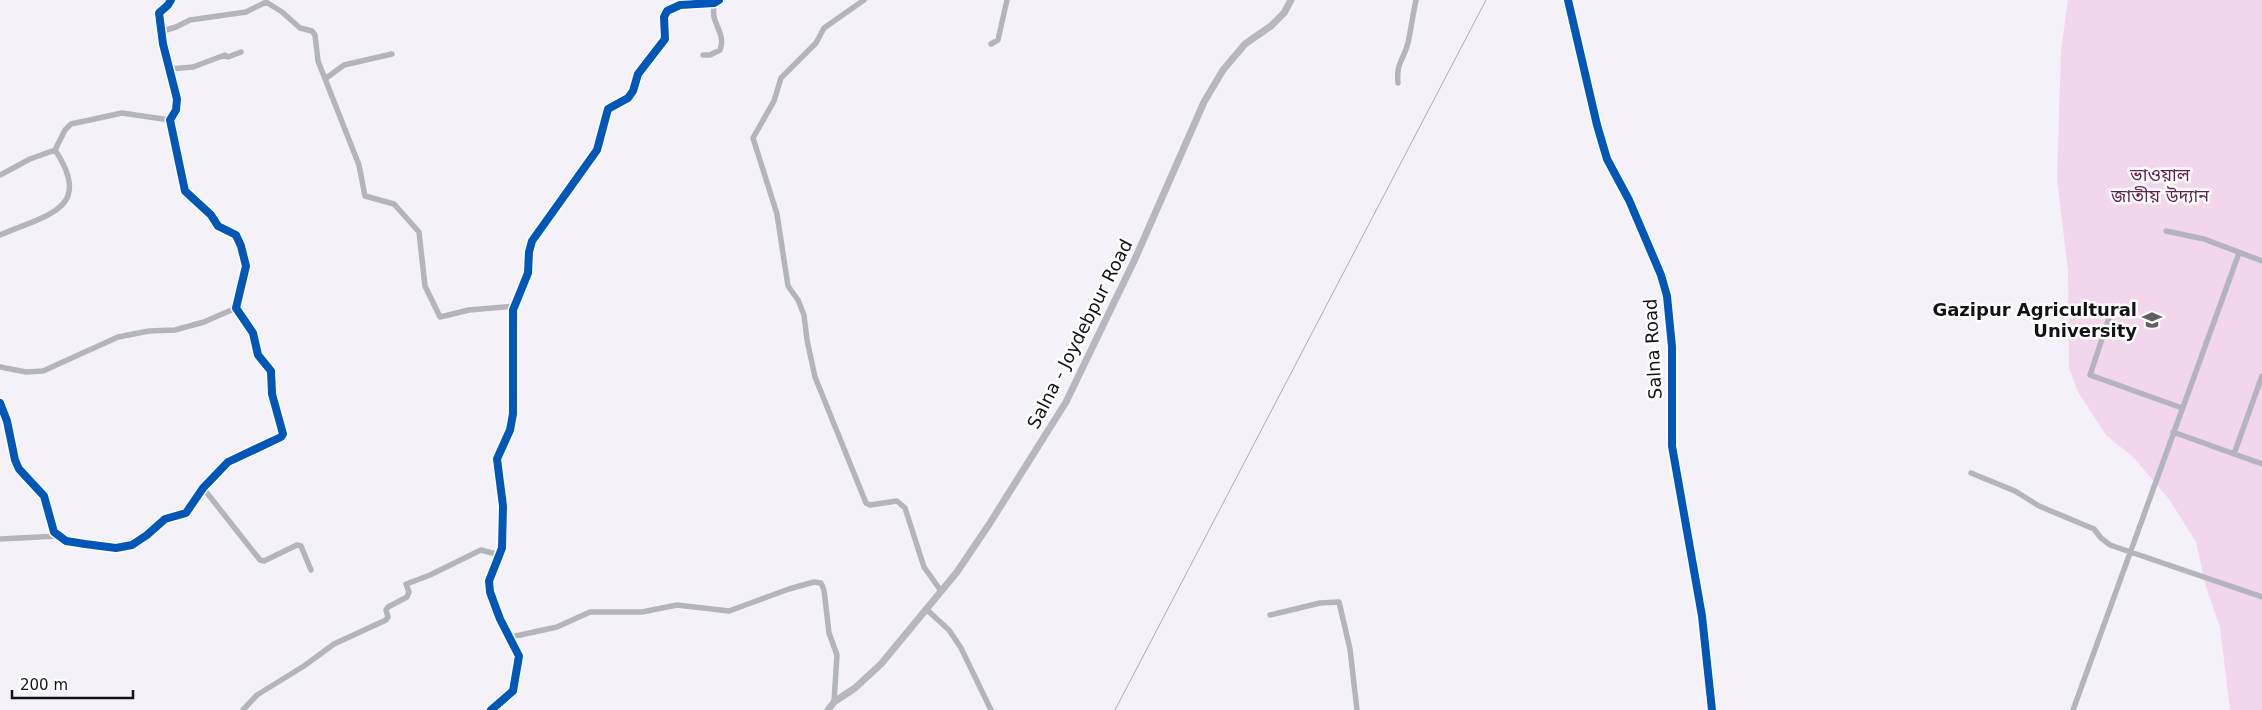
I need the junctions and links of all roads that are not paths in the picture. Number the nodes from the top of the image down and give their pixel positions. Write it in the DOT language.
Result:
graph roads {
  1 [pos="171,0"];
  2 [pos="864,0"];
  3 [pos="1007,0"];
  4 [pos="1291,0"];
  5 [pos="1416,0"];
  6 [pos="1568,0"];
  7 [pos="266,1"];
  8 [pos="715,1"];
  9 [pos="163,31"];
  10 [pos="991,44"];
  11 [pos="241,52"];
  12 [pos="392,54"];
  13 [pos="703,56"];
  14 [pos="170,69"];
  15 [pos="325,79"];
  16 [pos="1398,84"];
  17 [pos="170,120"];
  18 [pos="55,150"];
  19 [pos="0,175"];
  20 [pos="2166,231"];
  21 [pos="0,235"];
  22 [pos="2239,253"];
  23 [pos="2262,261"];
  24 [pos="515,306"];
  25 [pos="236,308"];
  26 [pos="2111,312"];
  27 [pos="0,367"];
  28 [pos="2262,376"];
  29 [pos="0,403"];
  30 [pos="2182,408"];
  31 [pos="2174,432"];
  32 [pos="2234,454"];
  33 [pos="2262,464"];
  34 [pos="1971,473"];
  35 [pos="203,488"];
  36 [pos="58,536"];
  37 [pos="0,539"];
  38 [pos="2130,551"];
  39 [pos="500,555"];
  40 [pos="311,570"];
  41 [pos="941,591"];
  42 [pos="2262,597"];
  43 [pos="926,609"];
  44 [pos="1270,615"];
  45 [pos="511,638"];
  46 [pos="834,702"];
  47 [pos="243,710"];
  48 [pos="491,710"];
  49 [pos="828,710"];
  50 [pos="991,710"];
  51 [pos="1357,710"];
  52 [pos="1712,710"];
  53 [pos="2072,710"];
  1 -- 9 [label="street"];
  2 -- 41 [label="street"];
  3 -- 10 [label="street"];
  4 -- 41 [label="main road, Salna - Joydebpur Road"];
  5 -- 16 [label="street"];
  6 -- 52 [label="street, Salna Road"];
  7 -- 9 [label="street"];
  7 -- 15 [label="street"];
  8 -- 13 [label="street"];
  8 -- 24 [label="street"];
  9 -- 14 [label="street"];
  11 -- 14 [label="street"];
  12 -- 15 [label="street"];
  14 -- 17 [label="street"];
  15 -- 24 [label="street"];
  17 -- 18 [label="street"];
  17 -- 25 [label="street"];
  18 -- 19 [label="street"];
  18 -- 21 [label="street"];
  20 -- 22 [label="street"];
  22 -- 23 [label="street"];
  22 -- 30 [label="street"];
  24 -- 39 [label="street"];
  25 -- 27 [label="street"];
  25 -- 35 [label="street"];
  26 -- 30 [label="street"];
  28 -- 32 [label="street"];
  29 -- 36 [label="street"];
  30 -- 31 [label="street"];
  31 -- 32 [label="street"];
  31 -- 38 [label="street"];
  32 -- 33 [label="street"];
  34 -- 38 [label="street"];
  35 -- 36 [label="street"];
  35 -- 40 [label="street"];
  36 -- 37 [label="street"];
  38 -- 42 [label="street"];
  38 -- 53 [label="street"];
  39 -- 45 [label="street"];
  39 -- 47 [label="street"];
  41 -- 43 [label="main road, Salna - Joydebpur Road"];
  43 -- 46 [label="main road, Salna - Joydebpur Road"];
  43 -- 50 [label="street"];
  44 -- 51 [label="street"];
  45 -- 46 [label="street"];
  45 -- 48 [label="street"];
  46 -- 49 [label="main road, Salna - Joydebpur Road"];
}
